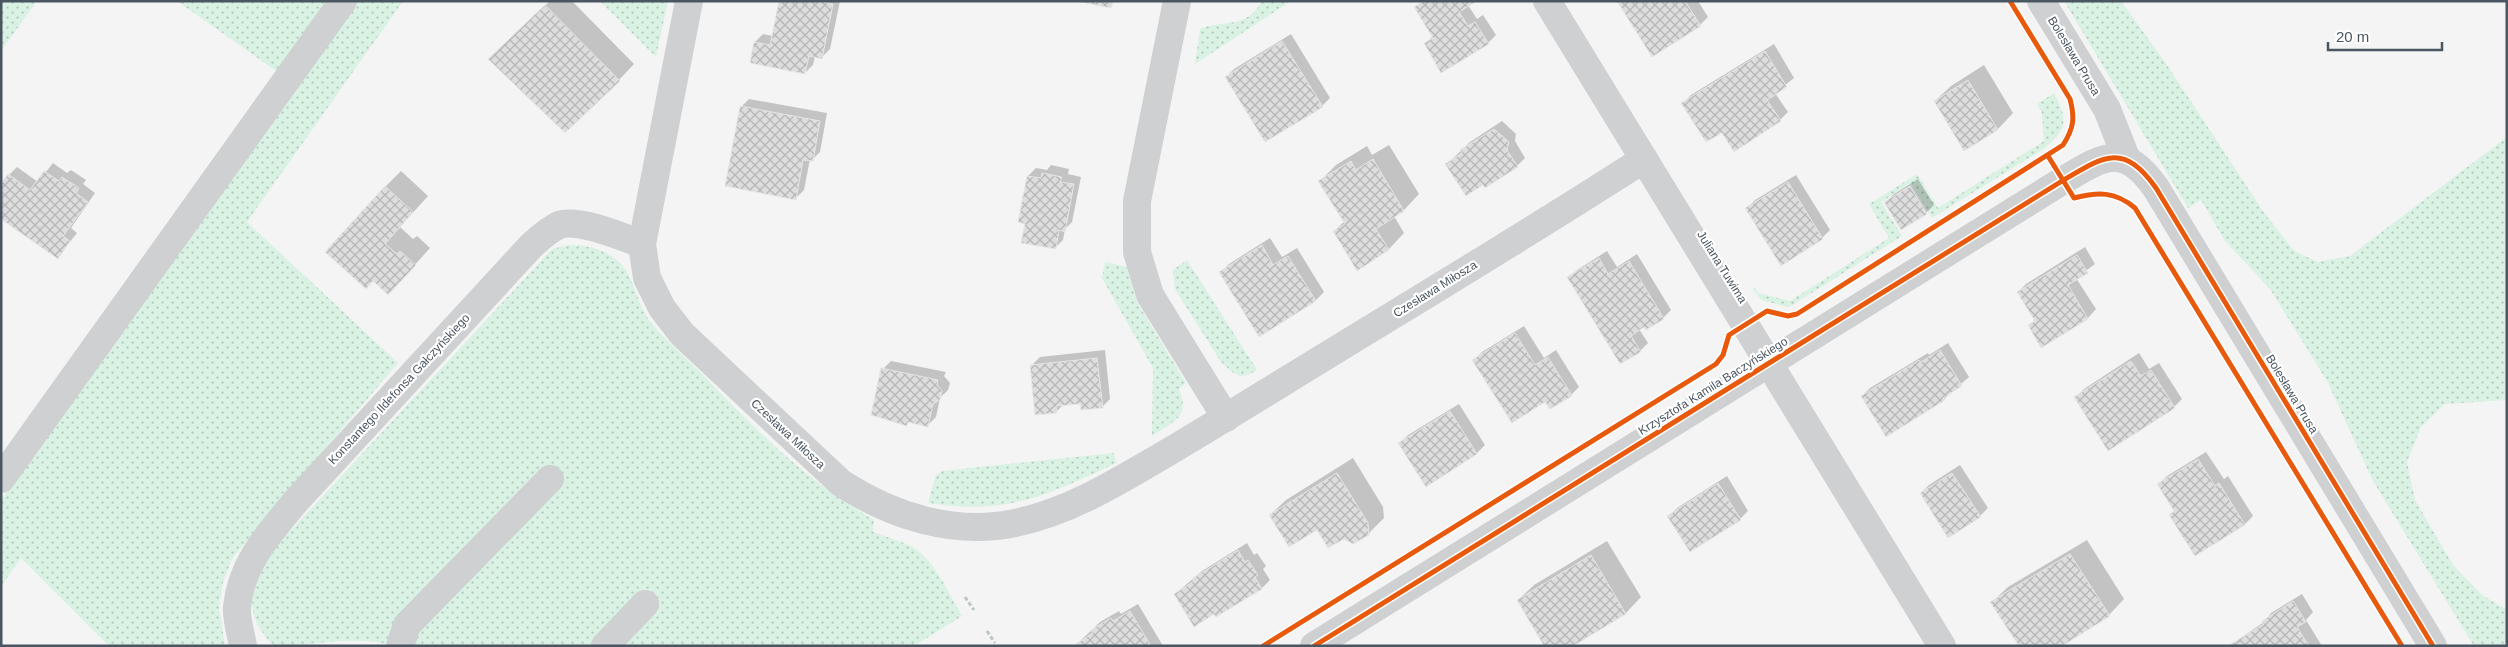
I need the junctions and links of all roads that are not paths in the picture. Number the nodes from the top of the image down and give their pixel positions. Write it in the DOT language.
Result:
graph roads {
  1 [pos="343,1"];
  2 [pos="690,1"];
  3 [pos="1177,1"];
  4 [pos="1547,1"];
  5 [pos="2041,1"];
  6 [pos="1644,159"];
  7 [pos="2127,160"];
  8 [pos="642,244"];
  9 [pos="1770,362"];
  10 [pos="1226,418"];
  11 [pos="1,479"];
  12 [pos="550,479"];
  13 [pos="645,604"];
  14 [pos="243,646"];
  15 [pos="400,646"];
  16 [pos="605,646"];
  17 [pos="1314,646"];
  18 [pos="1942,646"];
  19 [pos="2434,646"];
  1 -- 11 [label="street"];
  2 -- 8 [label="street, Czesława Miłosza"];
  3 -- 10 [label="street"];
  4 -- 6 [label="street, Juliana Tuwima"];
  5 -- 7 [label="street, Bolesława Prusa"];
  6 -- 9 [label="street, Juliana Tuwima"];
  6 -- 10 [label="street, Czesława Miłosza"];
  7 -- 9 [label="street, Krzysztofa Kamila Baczyńskiego"];
  7 -- 19 [label="street, Bolesława Prusa"];
  8 -- 10 [label="street, Czesława Miłosza"];
  8 -- 14 [label="street, Konstantego Ildefonsa Gałczyńskiego"];
  9 -- 17 [label="street, Krzysztofa Kamila Baczyńskiego"];
  9 -- 18 [label="street, Juliana Tuwima"];
  12 -- 15 [label="street"];
  13 -- 16 [label="street"];
}
